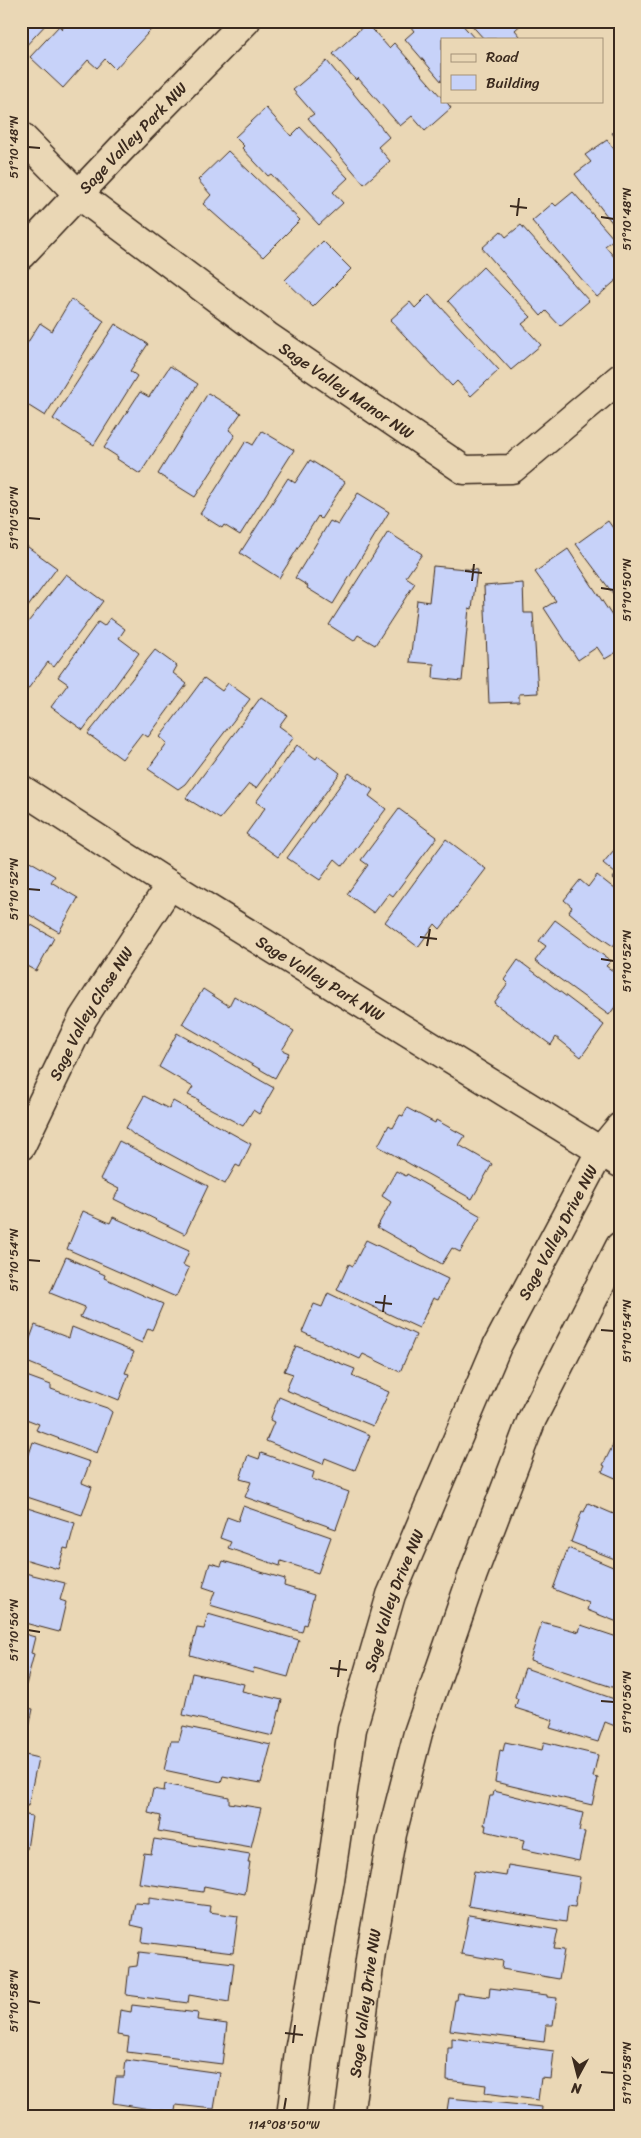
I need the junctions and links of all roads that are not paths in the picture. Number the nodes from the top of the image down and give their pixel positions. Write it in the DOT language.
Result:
graph roads {
  1 [pos="246,21"];
  2 [pos="21,136"];
  3 [pos="79,195"];
  4 [pos="21,255"];
  5 [pos="620,378"];
  6 [pos="21,789"];
  7 [pos="170,885"];
  8 [pos="620,1127"];
  9 [pos="21,1146"];
  10 [pos="610,1156"];
  11 [pos="620,1246"];
  12 [pos="291,2117"];
  13 [pos="349,2117"];
  1 -- 3 [label="street, Sage Valley Park NW"];
  2 -- 3 [label="street, Sage Valley Manor NW"];
  3 -- 4 [label="street, Sage Valley Park NW"];
  3 -- 5 [label="street, Sage Valley Manor NW"];
  6 -- 7 [label="street, Sage Valley Park NW"];
  7 -- 9 [label="street, Sage Valley Close NW"];
  7 -- 10 [label="street, Sage Valley Park NW"];
  8 -- 10 [label="street, Sage Valley Drive NW"];
  10 -- 12 [label="street, Sage Valley Drive NW"];
  11 -- 13 [label="street, Sage Valley Drive NW"];
}
